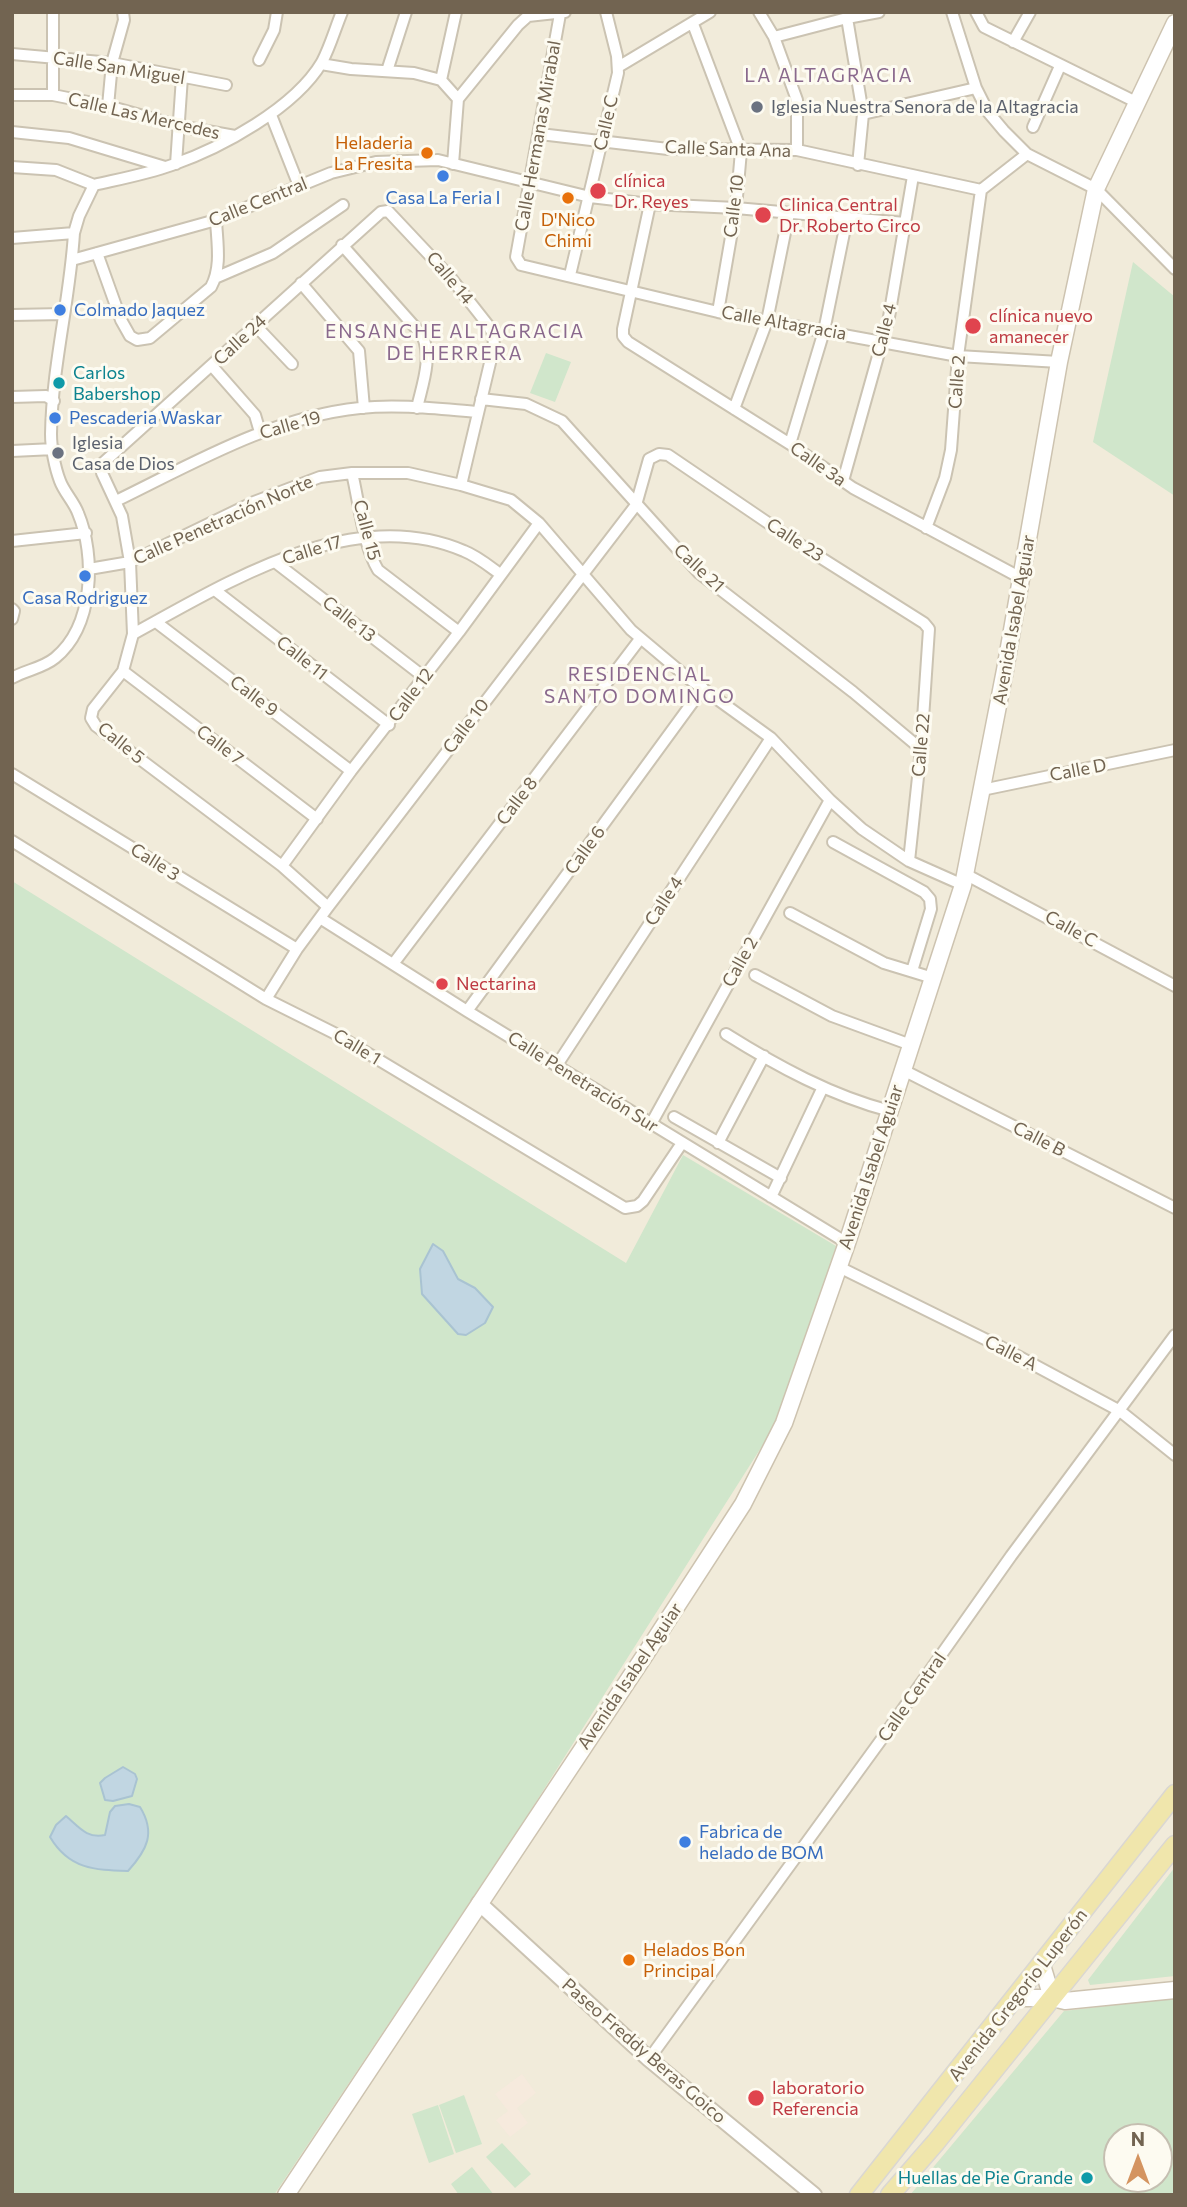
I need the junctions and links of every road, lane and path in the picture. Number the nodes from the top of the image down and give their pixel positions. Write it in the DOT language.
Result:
graph roads {
  1 [pos="53,12"];
  2 [pos="123,12"];
  3 [pos="277,12"];
  4 [pos="342,12"];
  5 [pos="407,12"];
  6 [pos="456,12"];
  7 [pos="606,12"];
  8 [pos="710,12"];
  9 [pos="759,12"];
  10 [pos="880,12"];
  11 [pos="951,12"];
  12 [pos="976,12"];
  13 [pos="1030,12"];
  14 [pos="562,13"];
  15 [pos="847,18"];
  16 [pos="1175,23"];
  17 [pos="693,24"];
  18 [pos="774,37"];
  19 [pos="1013,42"];
  20 [pos="12,54"];
  21 [pos="53,57"];
  22 [pos="259,60"];
  23 [pos="112,63"];
  24 [pos="321,64"];
  25 [pos="1060,66"];
  26 [pos="618,67"];
  27 [pos="387,71"];
  28 [pos="182,76"];
  29 [pos="441,80"];
  30 [pos="226,85"];
  31 [pos="976,88"];
  32 [pos="12,95"];
  33 [pos="53,95"];
  34 [pos="458,99"];
  35 [pos="1136,102"];
  36 [pos="108,106"];
  37 [pos="863,114"];
  38 [pos="271,115"];
  39 [pos="179,126"];
  40 [pos="1033,127"];
  41 [pos="12,132"];
  42 [pos="540,134"];
  43 [pos="235,136"];
  44 [pos="601,141"];
  45 [pos="797,150"];
  46 [pos="741,151"];
  47 [pos="1027,154"];
  48 [pos="453,164"];
  49 [pos="858,165"];
  50 [pos="170,166"];
  51 [pos="12,167"];
  52 [pos="913,176"];
  53 [pos="531,183"];
  54 [pos="94,185"];
  55 [pos="299,186"];
  56 [pos="1096,189"];
  57 [pos="981,190"];
  58 [pos="590,197"];
  59 [pos="650,204"];
  60 [pos="343,205"];
  61 [pos="736,208"];
  62 [pos="381,212"];
  63 [pos="789,213"];
  64 [pos="847,218"];
  65 [pos="216,220"];
  66 [pos="905,223"];
  67 [pos="74,233"];
  68 [pos="12,238"];
  69 [pos="342,245"];
  70 [pos="97,253"];
  71 [pos="516,257"];
  72 [pos="72,260"];
  73 [pos="1175,269"];
  74 [pos="570,275"];
  75 [pos="215,278"];
  76 [pos="301,283"];
  77 [pos="633,290"];
  78 [pos="718,312"];
  79 [pos="12,314"];
  80 [pos="64,314"];
  81 [pos="767,321"];
  82 [pos="256,325"];
  83 [pos="824,331"];
  84 [pos="882,341"];
  85 [pos="958,356"];
  86 [pos="1059,362"];
  87 [pos="292,364"];
  88 [pos="212,366"];
  89 [pos="12,397"];
  90 [pos="481,399"];
  91 [pos="54,401"];
  92 [pos="364,408"];
  93 [pos="417,408"];
  94 [pos="734,409"];
  95 [pos="478,412"];
  96 [pos="260,432"];
  97 [pos="790,444"];
  98 [pos="54,449"];
  99 [pos="12,451"];
  100 [pos="659,454"];
  101 [pos="101,469"];
  102 [pos="352,472"];
  103 [pos="843,481"];
  104 [pos="461,485"];
  105 [pos="116,501"];
  106 [pos="636,505"];
  107 [pos="539,523"];
  108 [pos="926,528"];
  109 [pos="86,534"];
  110 [pos="366,536"];
  111 [pos="12,541"];
  112 [pos="130,562"];
  113 [pos="275,562"];
  114 [pos="89,569"];
  115 [pos="582,573"];
  116 [pos="500,574"];
  117 [pos="1021,578"];
  118 [pos="215,591"];
  119 [pos="12,609"];
  120 [pos="12,619"];
  121 [pos="156,622"];
  122 [pos="929,629"];
  123 [pos="460,632"];
  124 [pos="133,634"];
  125 [pos="640,639"];
  126 [pos="123,671"];
  127 [pos="424,677"];
  128 [pos="12,678"];
  129 [pos="703,688"];
  130 [pos="389,724"];
  131 [pos="771,738"];
  132 [pos="921,749"];
  133 [pos="1175,750"];
  134 [pos="351,771"];
  135 [pos="12,774"];
  136 [pos="982,790"];
  137 [pos="830,800"];
  138 [pos="317,819"];
  139 [pos="12,841"];
  140 [pos="833,842"];
  141 [pos="909,861"];
  142 [pos="282,866"];
  143 [pos="964,879"];
  144 [pos="328,906"];
  145 [pos="790,913"];
  146 [pos="320,918"];
  147 [pos="297,949"];
  148 [pos="393,964"];
  149 [pos="912,971"];
  150 [pos="755,975"];
  151 [pos="933,978"];
  152 [pos="1175,986"];
  153 [pos="266,999"];
  154 [pos="467,1011"];
  155 [pos="726,1034"];
  156 [pos="911,1045"];
  157 [pos="764,1056"];
  158 [pos="557,1065"];
  159 [pos="903,1070"];
  160 [pos="823,1087"];
  161 [pos="890,1111"];
  162 [pos="674,1117"];
  163 [pos="651,1124"];
  164 [pos="682,1143"];
  165 [pos="718,1143"];
  166 [pos="781,1178"];
  167 [pos="771,1197"];
  168 [pos="1175,1208"];
  169 [pos="847,1243"];
  170 [pos="839,1267"];
  171 [pos="1175,1335"];
  172 [pos="1120,1411"];
  173 [pos="1175,1455"];
  174 [pos="1175,1794"];
  175 [pos="1175,1845"];
  176 [pos="1132,1848"];
  177 [pos="1158,1864"];
  178 [pos="479,1903"];
  179 [pos="1042,1965"];
  180 [pos="1175,1990"];
  181 [pos="1016,1997"];
  182 [pos="1052,1998"];
  183 [pos="649,2059"];
  184 [pos="911,2169"];
  185 [pos="286,2195"];
  186 [pos="814,2195"];
  187 [pos="859,2195"];
  188 [pos="890,2195"];
  189 [pos="898,2195"];
  1 -- 21 [label="street"];
  2 -- 23 [label="street"];
  3 -- 22 [label="street"];
  4 -- 24 [label="street"];
  5 -- 27 [label="street"];
  6 -- 29 [label="street"];
  7 -- 26 [label="street, Calle C"];
  8 -- 17 [label="street"];
  9 -- 18 [label="street"];
  10 -- 15 [label="street"];
  11 -- 31 [label="street"];
  12 -- 19 [label="street"];
  13 -- 19 [label="street"];
  14 -- 34 [label="street"];
  14 -- 42 [label="street, Calle Hermanas Mirabal"];
  15 -- 18 [label="street"];
  15 -- 37 [label="street"];
  16 -- 35 [label="main road, Avenida Isabel Aguiar"];
  17 -- 26 [label="street"];
  17 -- 46 [label="street, Calle 10"];
  18 -- 45 [label="street"];
  19 -- 25 [label="street"];
  20 -- 21 [label="street, Calle San Miguel"];
  21 -- 23 [label="street, Calle San Miguel"];
  21 -- 33 [label="street"];
  23 -- 28 [label="street, Calle San Miguel"];
  23 -- 36 [label="street"];
  24 -- 27 [label="street"];
  24 -- 38 [label="street"];
  25 -- 35 [label="street"];
  25 -- 40 [label="street"];
  26 -- 44 [label="street, Calle C"];
  27 -- 29 [label="street"];
  28 -- 30 [label="street, Calle San Miguel"];
  28 -- 39 [label="street"];
  29 -- 34 [label="street"];
  31 -- 37 [label="street"];
  31 -- 47 [label="street"];
  32 -- 33 [label="street, Calle Las Mercedes"];
  33 -- 36 [label="street, Calle Las Mercedes"];
  34 -- 48 [label="street"];
  35 -- 56 [label="main road, Avenida Isabel Aguiar"];
  36 -- 39 [label="street, Calle Las Mercedes"];
  37 -- 49 [label="street"];
  38 -- 43 [label="street"];
  38 -- 55 [label="street"];
  39 -- 43 [label="street, Calle Las Mercedes"];
  39 -- 50 [label="street"];
  41 -- 50 [label="street"];
  42 -- 44 [label="street, Calle Santa Ana"];
  42 -- 53 [label="street, Calle Hermanas Mirabal"];
  43 -- 50 [label="street"];
  44 -- 46 [label="street, Calle Santa Ana"];
  44 -- 58 [label="street, Calle C"];
  45 -- 46 [label="street, Calle Santa Ana"];
  45 -- 49 [label="street, Calle Santa Ana"];
  46 -- 61 [label="street, Calle 10"];
  47 -- 56 [label="street"];
  47 -- 57 [label="street"];
  48 -- 53 [label="street, Calle Central"];
  48 -- 55 [label="street, Calle Central"];
  49 -- 52 [label="street, Calle Santa Ana"];
  50 -- 54 [label="street"];
  51 -- 54 [label="street"];
  52 -- 57 [label="street, Calle Santa Ana"];
  52 -- 66 [label="street, Calle 4"];
  53 -- 58 [label="street, Calle Central"];
  53 -- 71 [label="street, Calle Hermanas Mirabal"];
  54 -- 67 [label="street"];
  55 -- 65 [label="street, Calle Central"];
  56 -- 73 [label="street"];
  56 -- 86 [label="main road, Avenida Isabel Aguiar"];
  57 -- 85 [label="street, Calle 2"];
  58 -- 59 [label="street, Calle Central"];
  58 -- 74 [label="street, Calle C"];
  59 -- 61 [label="street, Calle Central"];
  59 -- 77 [label="street"];
  60 -- 75 [label="street"];
  61 -- 63 [label="street, Calle Central"];
  61 -- 78 [label="street, Calle 10"];
  62 -- 69 [label="street, Calle 24"];
  62 -- 90 [label="street, Calle 14"];
  63 -- 64 [label="street, Calle Central"];
  63 -- 81 [label="street"];
  64 -- 66 [label="street, Calle Central"];
  64 -- 83 [label="street"];
  65 -- 70 [label="street, Calle Central"];
  65 -- 75 [label="street"];
  66 -- 84 [label="street, Calle 4"];
  67 -- 68 [label="street"];
  67 -- 72 [label="street"];
  69 -- 76 [label="street, Calle 24"];
  69 -- 93 [label="street"];
  70 -- 72 [label="street, Calle Central"];
  70 -- 75 [label="street"];
  71 -- 74 [label="street, Calle Altagracia"];
  72 -- 80 [label="street"];
  74 -- 77 [label="street, Calle Altagracia"];
  76 -- 82 [label="street, Calle 24"];
  76 -- 92 [label="street"];
  77 -- 78 [label="street, Calle Altagracia"];
  77 -- 94 [label="street, Calle 3a"];
  78 -- 81 [label="street, Calle Altagracia"];
  79 -- 80 [label="street"];
  80 -- 91 [label="street"];
  81 -- 83 [label="street, Calle Altagracia"];
  81 -- 94 [label="street"];
  82 -- 87 [label="street"];
  82 -- 88 [label="street, Calle 24"];
  83 -- 84 [label="street, Calle Altagracia"];
  83 -- 97 [label="street"];
  84 -- 85 [label="street, Calle Altagracia"];
  84 -- 103 [label="street, Calle 4"];
  85 -- 86 [label="street, Calle Altagracia"];
  85 -- 108 [label="street, Calle 2"];
  86 -- 117 [label="main road, Avenida Isabel Aguiar"];
  88 -- 96 [label="street"];
  88 -- 101 [label="street, Calle 24"];
  89 -- 91 [label="street"];
  90 -- 95 [label="street, Calle 14"];
  90 -- 106 [label="street, Calle 21"];
  91 -- 98 [label="street"];
  92 -- 93 [label="street, Calle 19"];
  92 -- 96 [label="street, Calle 19"];
  93 -- 95 [label="street, Calle 19"];
  94 -- 97 [label="street, Calle 3a"];
  95 -- 104 [label="street, Calle 14"];
  96 -- 105 [label="street, Calle 19"];
  97 -- 103 [label="street, Calle 3a"];
  98 -- 99 [label="street"];
  98 -- 109 [label="street"];
  100 -- 106 [label="street, Calle 10"];
  100 -- 122 [label="street, Calle 23"];
  101 -- 105 [label="street, Calle 5"];
  102 -- 104 [label="street, Calle Penetración Norte"];
  102 -- 110 [label="street, Calle 15"];
  102 -- 112 [label="street, Calle Penetración Norte"];
  103 -- 108 [label="street, Calle 3a"];
  104 -- 107 [label="street, Calle Penetración Norte"];
  105 -- 112 [label="street, Calle 5"];
  106 -- 115 [label="street, Calle 10"];
  106 -- 132 [label="street, Calle 21"];
  107 -- 115 [label="street, Calle Penetración Norte"];
  107 -- 116 [label="street, Calle 12"];
  108 -- 117 [label="street, Calle 3a"];
  109 -- 111 [label="street"];
  109 -- 114 [label="street"];
  110 -- 113 [label="street, Calle 17"];
  110 -- 116 [label="street, Calle 17"];
  110 -- 123 [label="street, Calle 15"];
  112 -- 114 [label="street, Calle Penetración Norte"];
  112 -- 124 [label="street, Calle 5"];
  113 -- 118 [label="street, Calle 17"];
  113 -- 127 [label="street, Calle 13"];
  114 -- 128 [label="street"];
  115 -- 125 [label="street, Calle Penetración Norte"];
  115 -- 144 [label="street, Calle 10"];
  116 -- 123 [label="street, Calle 12"];
  117 -- 136 [label="main road, Avenida Isabel Aguiar"];
  118 -- 121 [label="street, Calle 17"];
  118 -- 130 [label="street, Calle 11"];
  119 -- 120 [label="street"];
  121 -- 124 [label="street, Calle 17"];
  121 -- 134 [label="street, Calle 9"];
  122 -- 132 [label="street, Calle 22"];
  123 -- 127 [label="street, Calle 12"];
  124 -- 126 [label="street, Calle 5"];
  125 -- 129 [label="street, Calle Penetración Norte"];
  125 -- 148 [label="street, Calle 8"];
  126 -- 138 [label="street, Calle 7"];
  126 -- 142 [label="street, Calle 5"];
  127 -- 130 [label="street, Calle 12"];
  129 -- 131 [label="street, Calle Penetración Norte"];
  129 -- 154 [label="street, Calle 6"];
  130 -- 134 [label="street, Calle 12"];
  131 -- 137 [label="street, Calle Penetración Norte"];
  131 -- 158 [label="street, Calle 4"];
  132 -- 141 [label="street, Calle 22"];
  133 -- 136 [label="street, Calle D"];
  134 -- 138 [label="street, Calle 12"];
  135 -- 147 [label="street, Calle 3"];
  136 -- 143 [label="main road, Avenida Isabel Aguiar"];
  137 -- 141 [label="street, Calle Penetración Norte"];
  137 -- 163 [label="street, Calle 2"];
  138 -- 142 [label="street, Calle 12"];
  139 -- 153 [label="street, Calle 1"];
  140 -- 149 [label="street"];
  141 -- 143 [label="street, Calle Penetración Norte"];
  142 -- 144 [label="street, Calle 5"];
  143 -- 151 [label="main road, Avenida Isabel Aguiar"];
  143 -- 152 [label="street, Calle C"];
  144 -- 146 [label="street, Calle 10"];
  145 -- 149 [label="street"];
  146 -- 147 [label="street, Calle 10"];
  146 -- 148 [label="street, Calle Penetración Sur"];
  147 -- 153 [label="street, Calle 10"];
  148 -- 154 [label="street, Calle Penetración Sur"];
  149 -- 151 [label="street"];
  150 -- 156 [label="street"];
  151 -- 156 [label="main road, Avenida Isabel Aguiar"];
  153 -- 164 [label="street, Calle 1"];
  154 -- 158 [label="street, Calle Penetración Sur"];
  155 -- 157 [label="street"];
  156 -- 159 [label="main road, Avenida Isabel Aguiar"];
  157 -- 160 [label="street"];
  157 -- 165 [label="street"];
  158 -- 163 [label="street, Calle Penetración Sur"];
  159 -- 161 [label="main road, Avenida Isabel Aguiar"];
  159 -- 168 [label="street, Calle B"];
  160 -- 161 [label="street"];
  160 -- 166 [label="street"];
  161 -- 169 [label="main road, Avenida Isabel Aguiar"];
  162 -- 165 [label="street"];
  163 -- 164 [label="street, Calle Penetración Sur"];
  164 -- 167 [label="street, Calle Penetración Sur"];
  165 -- 166 [label="street"];
  166 -- 167 [label="street"];
  167 -- 169 [label="street, Calle Penetración Sur"];
  169 -- 170 [label="main road, Avenida Isabel Aguiar"];
  170 -- 172 [label="street, Calle A"];
  170 -- 178 [label="main road, Avenida Isabel Aguiar"];
  171 -- 172 [label="street, Calle Central"];
  172 -- 173 [label="street, Calle A"];
  172 -- 183 [label="street, Calle Central"];
  174 -- 176 [label="main road, Avenida Gregorio Luperón"];
  175 -- 177 [label="main road, Avenida Gregorio Luperón"];
  176 -- 177 [label="main road"];
  176 -- 179 [label="main road, Avenida Gregorio Luperón"];
  177 -- 182 [label="main road, Avenida Gregorio Luperón"];
  178 -- 183 [label="street, Paseo Freddy Beras Goico"];
  178 -- 185 [label="main road, Avenida Isabel Aguiar"];
  179 -- 181 [label="main road, Avenida Gregorio Luperón"];
  179 -- 182 [label="main road"];
  180 -- 182 [label="main road"];
  181 -- 182 [label="main road"];
  181 -- 187 [label="main road, Avenida Gregorio Luperón"];
  182 -- 184 [label="main road, Avenida Gregorio Luperón"];
  183 -- 186 [label="street, Paseo Freddy Beras Goico"];
  184 -- 188 [label="main road, Avenida Gregorio Luperón"];
  184 -- 189 [label="main road"];
}
